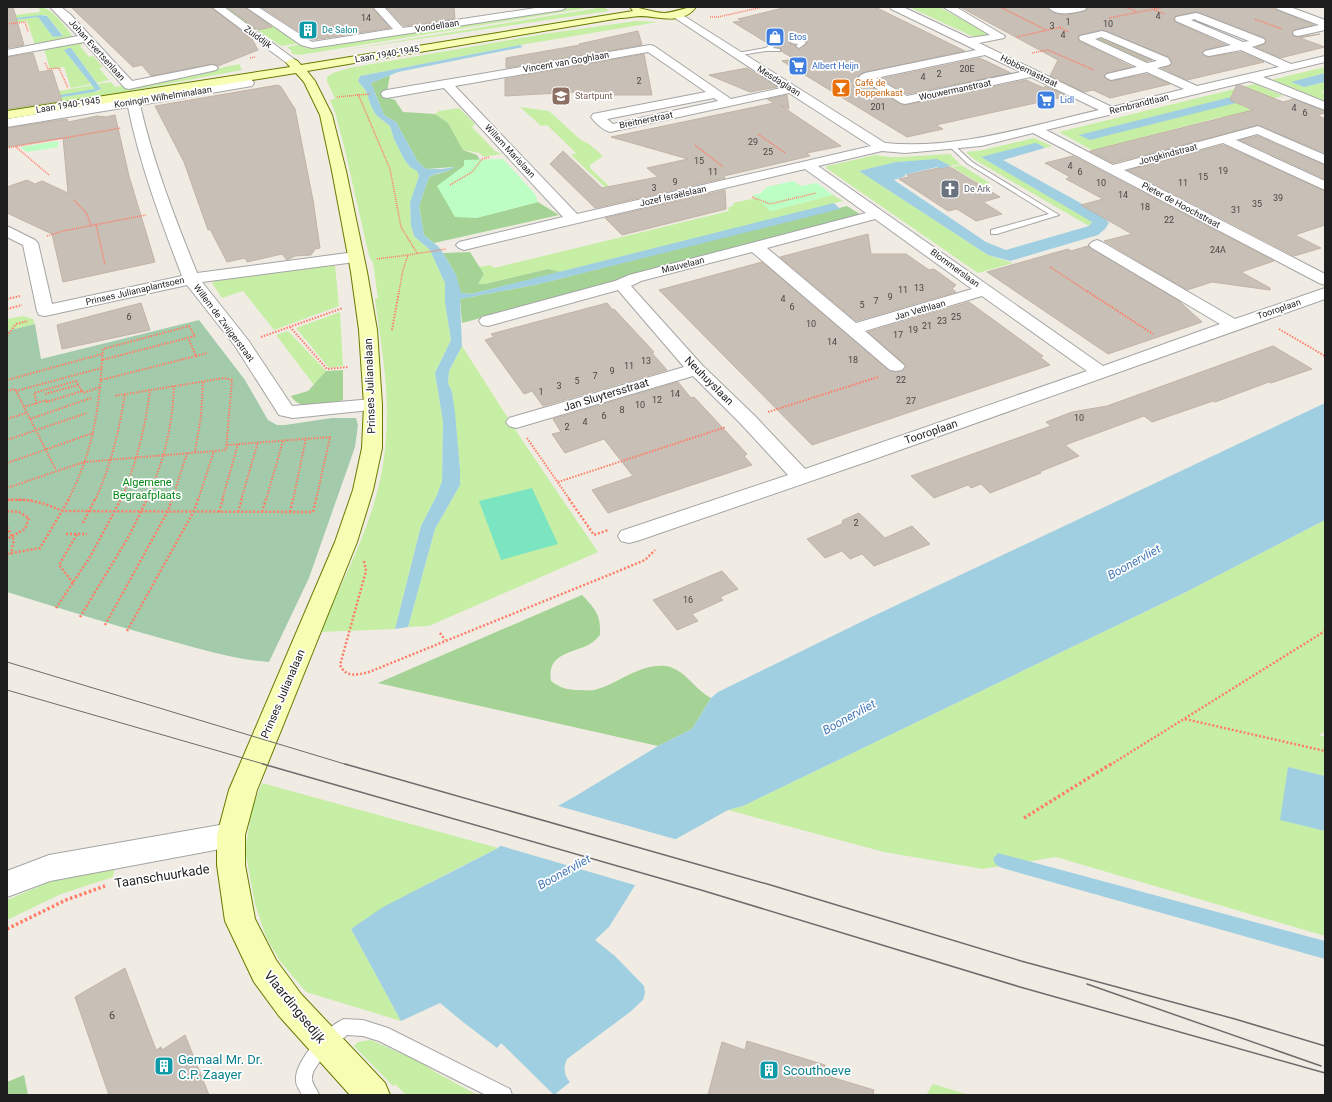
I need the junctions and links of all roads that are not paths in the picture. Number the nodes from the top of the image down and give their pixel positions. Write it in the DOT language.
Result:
graph roads {
  1 [pos="55,7"];
  2 [pos="217,7"];
  3 [pos="251,7"];
  4 [pos="378,7"];
  5 [pos="562,7"];
  6 [pos="691,7"];
  7 [pos="895,7"];
  8 [pos="948,7"];
  9 [pos="1054,7"];
  10 [pos="1079,7"];
  11 [pos="1281,7"];
  12 [pos="1307,7"];
  13 [pos="638,9"];
  14 [pos="1325,13"];
  15 [pos="676,14"];
  16 [pos="1325,24"];
  17 [pos="1325,27"];
  18 [pos="400,32"];
  19 [pos="1298,33"];
  20 [pos="86,38"];
  21 [pos="792,42"];
  22 [pos="968,42"];
  23 [pos="772,46"];
  24 [pos="799,46"];
  25 [pos="1242,46"];
  26 [pos="766,49"];
  27 [pos="778,50"];
  28 [pos="988,51"];
  29 [pos="7,53"];
  30 [pos="1209,53"];
  31 [pos="735,54"];
  32 [pos="1325,60"];
  33 [pos="295,65"];
  34 [pos="212,68"];
  35 [pos="1146,68"];
  36 [pos="1291,68"];
  37 [pos="1032,73"];
  38 [pos="1111,76"];
  39 [pos="1252,77"];
  40 [pos="248,83"];
  41 [pos="446,83"];
  42 [pos="792,89"];
  43 [pos="1195,90"];
  44 [pos="387,94"];
  45 [pos="716,94"];
  46 [pos="131,98"];
  47 [pos="729,103"];
  48 [pos="1325,106"];
  49 [pos="1111,111"];
  50 [pos="7,115"];
  51 [pos="7,123"];
  52 [pos="1036,130"];
  53 [pos="1224,139"];
  54 [pos="952,146"];
  55 [pos="882,147"];
  56 [pos="1325,160"];
  57 [pos="806,165"];
  58 [pos="1112,169"];
  59 [pos="1325,186"];
  60 [pos="879,214"];
  61 [pos="574,219"];
  62 [pos="7,232"];
  63 [pos="994,232"];
  64 [pos="464,245"];
  65 [pos="1097,245"];
  66 [pos="756,247"];
  67 [pos="355,257"];
  68 [pos="191,279"];
  69 [pos="1325,280"];
  70 [pos="620,284"];
  71 [pos="986,290"];
  72 [pos="1325,293"];
  73 [pos="488,321"];
  74 [pos="1233,325"];
  75 [pos="854,329"];
  76 [pos="896,366"];
  77 [pos="696,368"];
  78 [pos="1100,372"];
  79 [pos="373,405"];
  80 [pos="516,422"];
  81 [pos="800,477"];
  82 [pos="629,536"];
  83 [pos="231,835"];
  84 [pos="7,884"];
  85 [pos="325,1044"];
  86 [pos="311,1095"];
  87 [pos="373,1095"];
  88 [pos="504,1095"];
  1 -- 20 [label="street, Johan Evertsenlaan"];
  2 -- 33 [label="street, Zuiddijk"];
  3 -- 18 [label="street, Vondellaan"];
  4 -- 18 [label="street"];
  5 -- 18 [label="street, Vondellaan"];
  6 -- 15 [label="street"];
  7 -- 22 [label="street, Hobbemastraat"];
  8 -- 22 [label="street"];
  9 -- 10 [label="street"];
  11 -- 16 [label="street"];
  12 -- 14 [label="street"];
  13 -- 15 [label="street, Laan 1940-1945"];
  13 -- 33 [label="street, Laan 1940-1945"];
  15 -- 31 [label="street, Mesdaglaan"];
  17 -- 19 [label="street"];
  20 -- 29 [label="street"];
  20 -- 34 [label="street, Johan Evertsenlaan"];
  21 -- 24 [label="lane"];
  22 -- 28 [label="street, Hobbemastraat"];
  23 -- 26 [label="lane"];
  25 -- 25 [label="street"];
  25 -- 30 [label="street"];
  25 -- 36 [label="street"];
  26 -- 27 [label="lane"];
  26 -- 31 [label="lane"];
  28 -- 37 [label="street, Hobbemastraat"];
  28 -- 37 [label="street, Wouwermanstraat"];
  31 -- 42 [label="street, Mesdaglaan"];
  32 -- 36 [label="street, Rembrandtlaan"];
  33 -- 46 [label="street, Laan 1940-1945"];
  33 -- 67 [label="street, Prinses Julianalaan"];
  35 -- 35 [label="street"];
  35 -- 38 [label="street"];
  35 -- 43 [label="street"];
  36 -- 39 [label="street, Rembrandtlaan"];
  37 -- 49 [label="street, Hobbemastraat"];
  39 -- 43 [label="street, Rembrandtlaan"];
  39 -- 48 [label="street"];
  40 -- 46 [label="street, Koningin Wilhelminalaan"];
  41 -- 44 [label="street, Vincent van Goghlaan"];
  41 -- 45 [label="street, Vincent van Goghlaan"];
  41 -- 61 [label="street, Willem Marislaan"];
  42 -- 47 [label="street, Breitnerstraat"];
  42 -- 55 [label="street, Mesdaglaan"];
  43 -- 49 [label="street, Rembrandtlaan"];
  45 -- 47 [label="street, Vincent van Goghlaan"];
  45 -- 47 [label="street, Breitnerstraat"];
  46 -- 50 [label="street, Laan 1940-1945"];
  46 -- 51 [label="street, Koningin Wilhelminalaan"];
  46 -- 68 [label="street, Willem de Zwijgerstraat"];
  49 -- 52 [label="street, Rembrandtlaan"];
  52 -- 54 [label="street, Rembrandtlaan"];
  52 -- 58 [label="street, Pieter de Hoochstraat"];
  53 -- 56 [label="street, Jongkindstraat"];
  53 -- 58 [label="street, Jongkindstraat"];
  53 -- 59 [label="street"];
  54 -- 55 [label="street, Rembrandtlaan"];
  54 -- 63 [label="lane"];
  55 -- 57 [label="street, Jozef Israëlslaan"];
  57 -- 60 [label="street, Blommerslaan"];
  57 -- 61 [label="street, Jozef Israëlslaan"];
  58 -- 69 [label="street, Pieter de Hoochstraat"];
  60 -- 66 [label="street, Mauvelaan"];
  60 -- 71 [label="street, Blommerslaan"];
  61 -- 64 [label="street, Jozef Israëlslaan"];
  62 -- 68 [label="street, Prinses Julianaplantsoen"];
  65 -- 74 [label="street"];
  66 -- 70 [label="street, Mauvelaan"];
  66 -- 75 [label="street"];
  67 -- 68 [label="street, Prinses Julianaplantsoen"];
  67 -- 79 [label="street, Prinses Julianalaan"];
  68 -- 79 [label="street, Willem de Zwijgerstraat"];
  70 -- 73 [label="street, Mauvelaan"];
  70 -- 77 [label="street, Neuhuyslaan"];
  71 -- 75 [label="street, Jan Vethlaan"];
  71 -- 78 [label="street, Blommerslaan"];
  72 -- 74 [label="street, Tooroplaan"];
  74 -- 78 [label="street, Tooroplaan"];
  75 -- 76 [label="street"];
  77 -- 80 [label="street, Jan Sluytersstraat"];
  77 -- 81 [label="street, Neuhuyslaan"];
  78 -- 81 [label="street, Tooroplaan"];
  79 -- 83 [label="street, Prinses Julianalaan"];
  81 -- 82 [label="street, Tooroplaan"];
  83 -- 84 [label="street"];
  83 -- 85 [label="street, Vlaardingsedijk"];
  85 -- 86 [label="lane"];
  85 -- 87 [label="street, Vlaardingsedijk"];
  85 -- 88 [label="lane"];
}
